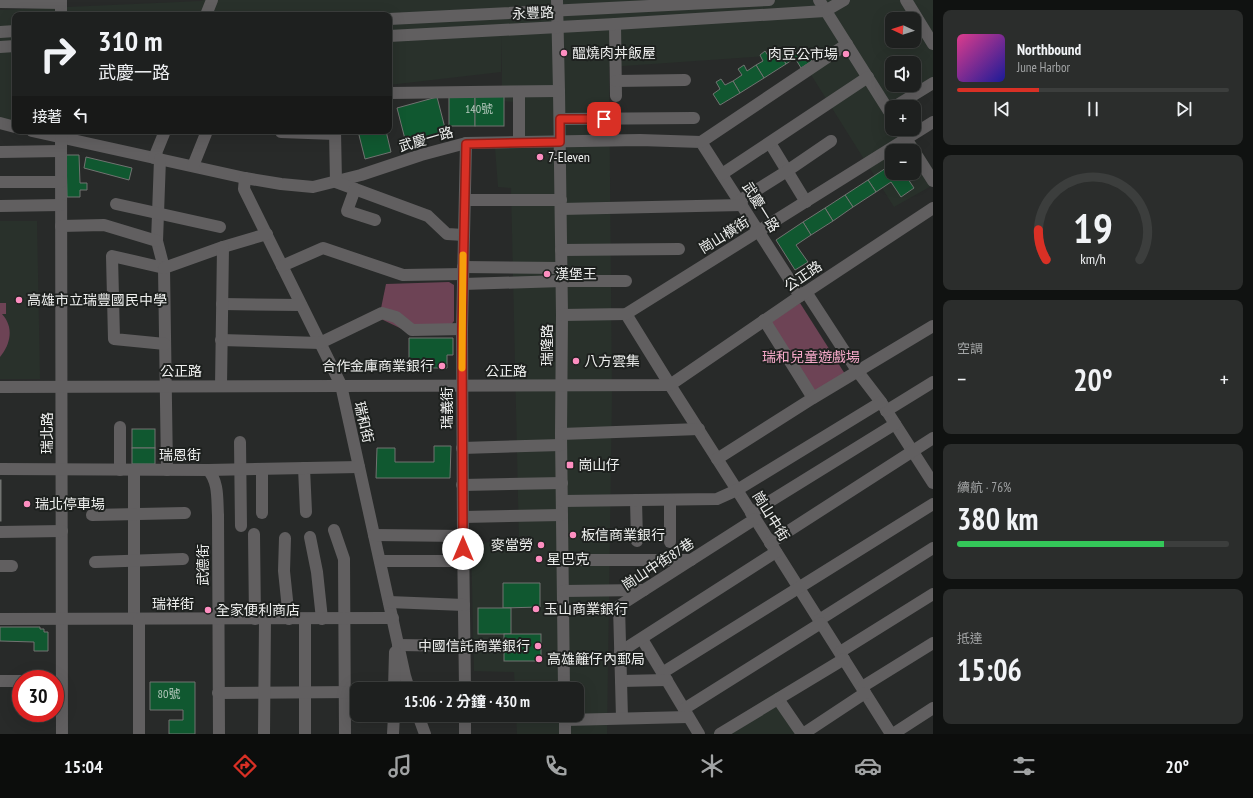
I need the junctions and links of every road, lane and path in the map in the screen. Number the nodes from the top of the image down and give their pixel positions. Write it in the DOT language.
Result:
graph roads {
  1 [pos="212,0"];
  2 [pos="769,0"];
  3 [pos="819,0"];
  4 [pos="844,0"];
  5 [pos="906,0"];
  6 [pos="61,1"];
  7 [pos="0,2"];
  8 [pos="557,6"];
  9 [pos="825,11"];
  10 [pos="61,12"];
  11 [pos="207,12"];
  12 [pos="392,19"];
  13 [pos="615,24"];
  14 [pos="557,27"];
  15 [pos="12,31"];
  16 [pos="0,32"];
  17 [pos="392,36"];
  18 [pos="847,44"];
  19 [pos="933,44"];
  20 [pos="12,46"];
  21 [pos="0,47"];
  22 [pos="868,77"];
  23 [pos="685,80"];
  24 [pos="616,81"];
  25 [pos="933,83"];
  26 [pos="559,91"];
  27 [pos="519,92"];
  28 [pos="392,93"];
  29 [pos="616,96"];
  30 [pos="885,100"];
  31 [pos="907,100"];
  32 [pos="694,118"];
  33 [pos="560,119"];
  34 [pos="933,122"];
  35 [pos="0,123"];
  36 [pos="12,126"];
  37 [pos="921,127"];
  38 [pos="61,134"];
  39 [pos="164,134"];
  40 [pos="206,134"];
  41 [pos="335,134"];
  42 [pos="900,136"];
  43 [pos="904,136"];
  44 [pos="831,141"];
  45 [pos="519,142"];
  46 [pos="560,142"];
  47 [pos="701,142"];
  48 [pos="770,143"];
  49 [pos="466,144"];
  50 [pos="61,151"];
  51 [pos="0,152"];
  52 [pos="157,158"];
  53 [pos="193,166"];
  54 [pos="787,172"];
  55 [pos="722,174"];
  56 [pos="245,178"];
  57 [pos="933,181"];
  58 [pos="0,182"];
  59 [pos="61,182"];
  60 [pos="336,182"];
  61 [pos="355,189"];
  62 [pos="464,200"];
  63 [pos="806,202"];
  64 [pos="740,203"];
  65 [pos="116,204"];
  66 [pos="561,204"];
  67 [pos="61,205"];
  68 [pos="0,206"];
  69 [pos="933,208"];
  70 [pos="158,214"];
  71 [pos="375,220"];
  72 [pos="61,226"];
  73 [pos="220,226"];
  74 [pos="759,232"];
  75 [pos="267,234"];
  76 [pos="464,236"];
  77 [pos="157,241"];
  78 [pos="223,247"];
  79 [pos="679,249"];
  80 [pos="561,250"];
  81 [pos="282,266"];
  82 [pos="164,268"];
  83 [pos="561,268"];
  84 [pos="463,275"];
  85 [pos="562,281"];
  86 [pos="626,281"];
  87 [pos="803,294"];
  88 [pos="222,304"];
  89 [pos="301,305"];
  90 [pos="626,314"];
  91 [pos="562,315"];
  92 [pos="764,320"];
  93 [pos="933,326"];
  94 [pos="462,329"];
  95 [pos="221,340"];
  96 [pos="320,343"];
  97 [pos="165,344"];
  98 [pos="858,372"];
  99 [pos="933,382"];
  100 [pos="340,385"];
  101 [pos="670,385"];
  102 [pos="166,386"];
  103 [pos="221,386"];
  104 [pos="462,386"];
  105 [pos="562,386"];
  106 [pos="0,387"];
  107 [pos="62,387"];
  108 [pos="813,398"];
  109 [pos="883,407"];
  110 [pos="895,424"];
  111 [pos="120,427"];
  112 [pos="699,429"];
  113 [pos="933,438"];
  114 [pos="561,439"];
  115 [pos="240,442"];
  116 [pos="462,448"];
  117 [pos="912,450"];
  118 [pos="717,459"];
  119 [pos="359,467"];
  120 [pos="304,468"];
  121 [pos="0,469"];
  122 [pos="262,469"];
  123 [pos="62,470"];
  124 [pos="120,470"];
  125 [pos="134,470"];
  126 [pos="167,470"];
  127 [pos="208,470"];
  128 [pos="240,470"];
  129 [pos="562,482"];
  130 [pos="933,483"];
  131 [pos="462,485"];
  132 [pos="737,490"];
  133 [pos="636,500"];
  134 [pos="670,500"];
  135 [pos="562,501"];
  136 [pos="933,504"];
  137 [pos="306,512"];
  138 [pos="185,513"];
  139 [pos="262,513"];
  140 [pos="134,514"];
  141 [pos="92,515"];
  142 [pos="562,515"];
  143 [pos="753,516"];
  144 [pos="463,517"];
  145 [pos="241,526"];
  146 [pos="334,530"];
  147 [pos="0,532"];
  148 [pos="62,532"];
  149 [pos="254,534"];
  150 [pos="374,535"];
  151 [pos="463,536"];
  152 [pos="310,537"];
  153 [pos="286,538"];
  154 [pos="637,541"];
  155 [pos="670,542"];
  156 [pos="773,548"];
  157 [pos="933,548"];
  158 [pos="183,559"];
  159 [pos="134,560"];
  160 [pos="562,560"];
  161 [pos="692,560"];
  162 [pos="380,561"];
  163 [pos="463,561"];
  164 [pos="95,562"];
  165 [pos="799,588"];
  166 [pos="644,590"];
  167 [pos="563,591"];
  168 [pos="933,594"];
  169 [pos="389,602"];
  170 [pos="464,604"];
  171 [pos="344,618"];
  172 [pos="0,619"];
  173 [pos="62,619"];
  174 [pos="136,619"];
  175 [pos="260,619"];
  176 [pos="289,619"];
  177 [pos="305,619"];
  178 [pos="322,619"];
  179 [pos="218,620"];
  180 [pos="820,622"];
  181 [pos="394,624"];
  182 [pos="642,638"];
  183 [pos="933,643"];
  184 [pos="398,645"];
  185 [pos="464,646"];
  186 [pos="620,652"];
  187 [pos="842,656"];
  188 [pos="59,670"];
  189 [pos="664,676"];
  190 [pos="0,681"];
  191 [pos="12,681"];
  192 [pos="621,681"];
  193 [pos="350,682"];
  194 [pos="394,682"];
  195 [pos="407,682"];
  196 [pos="465,682"];
  197 [pos="564,682"];
  198 [pos="864,690"];
  199 [pos="305,692"];
  200 [pos="350,692"];
  201 [pos="218,693"];
  202 [pos="264,693"];
  203 [pos="350,699"];
  204 [pos="778,699"];
  205 [pos="933,708"];
  206 [pos="686,713"];
  207 [pos="584,717"];
  208 [pos="622,718"];
  209 [pos="61,722"];
  210 [pos="394,722"];
  211 [pos="421,722"];
  212 [pos="465,722"];
  213 [pos="565,722"];
  214 [pos="62,734"];
  215 [pos="139,734"];
  216 [pos="219,734"];
  217 [pos="264,734"];
  218 [pos="306,734"];
  219 [pos="345,734"];
  220 [pos="393,734"];
  221 [pos="425,734"];
  222 [pos="465,734"];
  223 [pos="565,734"];
  224 [pos="699,734"];
  225 [pos="720,734"];
  226 [pos="803,734"];
  227 [pos="892,734"];
  1 -- 11 [label="street"];
  2 -- 8 [label="street, 永豐路"];
  3 -- 9 [label="street"];
  4 -- 9 [label="street, 永豐路"];
  5 -- 19 [label="street"];
  6 -- 7 [label="street"];
  6 -- 10 [label="street"];
  8 -- 12 [label="street, 永豐路"];
  8 -- 14 [label="street, 瑞隆路"];
  9 -- 13 [label="street, 永豐路"];
  9 -- 18 [label="street"];
  13 -- 14 [label="street, 永豐路"];
  13 -- 24 [label="street"];
  14 -- 17 [label="street, 永豐路"];
  14 -- 26 [label="street, 瑞隆路"];
  15 -- 16 [label="street"];
  18 -- 22 [label="street"];
  18 -- 47 [label="street"];
  20 -- 21 [label="street"];
  22 -- 30 [label="street"];
  22 -- 48 [label="street"];
  23 -- 24 [label="street"];
  24 -- 29 [label="street"];
  25 -- 31 [label="street"];
  26 -- 27 [label="street"];
  26 -- 33 [label="street, 瑞隆路"];
  27 -- 28 [label="street"];
  27 -- 45 [label="street"];
  32 -- 33 [label="street"];
  33 -- 46 [label="street, 瑞隆路"];
  34 -- 37 [label="street, 崗山橫街"];
  35 -- 36 [label="street"];
  38 -- 50 [label="street, 瑞北路"];
  38 -- 52 [label="street, 武慶一路"];
  39 -- 52 [label="street"];
  40 -- 53 [label="street"];
  41 -- 60 [label="street"];
  42 -- 63 [label="street, 崗山橫街"];
  43 -- 57 [label="street"];
  44 -- 54 [label="street"];
  45 -- 46 [label="street, 武慶一路"];
  45 -- 49 [label="street, 武慶一路"];
  46 -- 47 [label="street, 武慶一路"];
  46 -- 66 [label="street, 瑞隆路"];
  47 -- 55 [label="street, 武慶一路"];
  48 -- 54 [label="street"];
  48 -- 55 [label="street"];
  49 -- 60 [label="street, 武慶一路"];
  49 -- 62 [label="street, 瑞義街"];
  50 -- 51 [label="street"];
  50 -- 59 [label="street, 瑞北路"];
  52 -- 53 [label="street, 武慶一路"];
  52 -- 70 [label="street"];
  53 -- 56 [label="street, 武慶一路"];
  54 -- 63 [label="street"];
  54 -- 64 [label="street"];
  55 -- 64 [label="street, 武慶一路"];
  56 -- 60 [label="street, 武慶一路"];
  56 -- 75 [label="street, 瑞和街"];
  58 -- 59 [label="street"];
  59 -- 67 [label="street, 瑞北路"];
  60 -- 61 [label="street"];
  61 -- 71 [label="street"];
  61 -- 76 [label="street"];
  62 -- 66 [label="street"];
  62 -- 76 [label="street, 瑞義街"];
  63 -- 74 [label="street, 崗山橫街"];
  64 -- 66 [label="street"];
  64 -- 74 [label="street, 武慶一路"];
  65 -- 70 [label="street"];
  66 -- 80 [label="street, 瑞隆路"];
  67 -- 68 [label="street"];
  67 -- 72 [label="street, 瑞北路"];
  69 -- 87 [label="street, 公正路"];
  70 -- 73 [label="street"];
  70 -- 77 [label="street"];
  72 -- 77 [label="street"];
  72 -- 107 [label="street, 瑞北路"];
  74 -- 87 [label="street, 武慶一路"];
  74 -- 90 [label="street, 崗山橫街"];
  75 -- 78 [label="street"];
  75 -- 81 [label="street, 瑞和街"];
  76 -- 84 [label="street, 瑞義街"];
  77 -- 82 [label="street"];
  78 -- 82 [label="street"];
  78 -- 88 [label="street"];
  79 -- 80 [label="street"];
  80 -- 83 [label="street, 瑞隆路"];
  81 -- 84 [label="street"];
  81 -- 89 [label="street, 瑞和街"];
  82 -- 97 [label="street"];
  82 -- 97 [label="street"];
  83 -- 84 [label="street"];
  83 -- 85 [label="street, 瑞隆路"];
  84 -- 85 [label="street"];
  84 -- 94 [label="street, 瑞義街"];
  85 -- 86 [label="street"];
  85 -- 91 [label="street, 瑞隆路"];
  87 -- 92 [label="street, 公正路"];
  87 -- 98 [label="street, 武慶一路"];
  88 -- 89 [label="street"];
  88 -- 95 [label="street"];
  89 -- 96 [label="street, 瑞和街"];
  90 -- 91 [label="street"];
  90 -- 101 [label="street, 崗山中街"];
  91 -- 105 [label="street, 瑞隆路"];
  92 -- 101 [label="street, 公正路"];
  92 -- 108 [label="street"];
  93 -- 98 [label="street"];
  94 -- 96 [label="street"];
  94 -- 104 [label="street, 瑞義街"];
  95 -- 96 [label="street"];
  95 -- 103 [label="street"];
  96 -- 100 [label="street, 瑞和街"];
  97 -- 102 [label="street"];
  98 -- 108 [label="street"];
  98 -- 109 [label="street, 武慶一路"];
  99 -- 109 [label="street"];
  100 -- 103 [label="street, 公正路"];
  100 -- 104 [label="street, 公正路"];
  100 -- 119 [label="street, 瑞和街"];
  101 -- 105 [label="street, 公正路"];
  101 -- 112 [label="street, 崗山中街"];
  102 -- 103 [label="street, 公正路"];
  102 -- 107 [label="street, 公正路"];
  102 -- 126 [label="street"];
  104 -- 105 [label="street, 公正路"];
  104 -- 116 [label="street, 瑞義街"];
  105 -- 114 [label="street, 瑞隆路"];
  106 -- 107 [label="street, 公正路"];
  107 -- 123 [label="street, 瑞北路"];
  108 -- 118 [label="street"];
  109 -- 110 [label="street, 武慶一路"];
  109 -- 132 [label="street"];
  110 -- 117 [label="street, 武慶一路"];
  110 -- 143 [label="street, 崗山中街87巷"];
  111 -- 124 [label="street"];
  112 -- 114 [label="street"];
  112 -- 118 [label="street, 崗山中街"];
  113 -- 117 [label="street"];
  114 -- 116 [label="street"];
  114 -- 129 [label="street, 瑞隆路"];
  115 -- 128 [label="street"];
  116 -- 131 [label="street, 瑞義街"];
  117 -- 130 [label="street, 武慶一路"];
  117 -- 156 [label="street"];
  118 -- 132 [label="street, 崗山中街"];
  119 -- 120 [label="street, 瑞恩街"];
  119 -- 150 [label="street, 瑞和街"];
  120 -- 122 [label="street, 瑞恩街"];
  120 -- 137 [label="street"];
  121 -- 123 [label="street, 瑞恩街"];
  122 -- 128 [label="street, 瑞恩街"];
  122 -- 139 [label="street"];
  123 -- 124 [label="street, 瑞恩街"];
  123 -- 148 [label="street, 瑞北路"];
  124 -- 125 [label="street, 瑞恩街"];
  125 -- 126 [label="street, 瑞恩街"];
  125 -- 140 [label="street"];
  126 -- 127 [label="street, 瑞恩街"];
  127 -- 128 [label="street, 瑞恩街"];
  127 -- 179 [label="street, 武德街"];
  128 -- 145 [label="street"];
  129 -- 131 [label="street"];
  129 -- 135 [label="street, 瑞隆路"];
  131 -- 144 [label="street, 瑞義街"];
  132 -- 134 [label="street"];
  132 -- 143 [label="street, 崗山中街"];
  133 -- 134 [label="street"];
  133 -- 135 [label="street"];
  133 -- 154 [label="street"];
  134 -- 155 [label="street"];
  135 -- 142 [label="street, 瑞隆路"];
  136 -- 165 [label="street"];
  138 -- 140 [label="street"];
  140 -- 141 [label="street"];
  140 -- 159 [label="street"];
  142 -- 144 [label="street"];
  142 -- 160 [label="street, 瑞隆路"];
  143 -- 156 [label="street, 崗山中街"];
  143 -- 161 [label="street, 崗山中街87巷"];
  144 -- 151 [label="street, 瑞義街"];
  146 -- 171 [label="street"];
  147 -- 148 [label="street"];
  148 -- 173 [label="street, 瑞北路"];
  149 -- 175 [label="street"];
  150 -- 151 [label="street"];
  150 -- 162 [label="street, 瑞和街"];
  151 -- 163 [label="street, 瑞義街"];
  152 -- 178 [label="street"];
  153 -- 176 [label="street"];
  156 -- 165 [label="street, 崗山中街"];
  156 -- 182 [label="street"];
  157 -- 180 [label="street"];
  158 -- 159 [label="street"];
  159 -- 164 [label="street"];
  159 -- 174 [label="street"];
  160 -- 161 [label="street"];
  160 -- 167 [label="street, 瑞隆路"];
  161 -- 166 [label="street, 崗山中街87巷"];
  162 -- 163 [label="street"];
  162 -- 169 [label="street, 瑞和街"];
  163 -- 170 [label="street, 瑞義街"];
  165 -- 180 [label="street, 崗山中街"];
  165 -- 189 [label="street"];
  166 -- 167 [label="street"];
  166 -- 186 [label="street, 崗山中街87巷"];
  167 -- 197 [label="street, 瑞隆路"];
  168 -- 187 [label="street"];
  169 -- 170 [label="street"];
  169 -- 181 [label="street, 瑞和街"];
  170 -- 185 [label="street, 瑞義街"];
  171 -- 178 [label="street, 瑞祥街"];
  171 -- 181 [label="street, 瑞祥街"];
  171 -- 193 [label="street"];
  172 -- 173 [label="street, 瑞祥街"];
  173 -- 174 [label="street, 瑞祥街"];
  173 -- 188 [label="street, 瑞北路"];
  174 -- 179 [label="street, 瑞祥街"];
  174 -- 215 [label="street"];
  175 -- 176 [label="street, 瑞祥街"];
  175 -- 179 [label="street, 瑞祥街"];
  175 -- 202 [label="street"];
  176 -- 177 [label="street, 瑞祥街"];
  177 -- 178 [label="street, 瑞祥街"];
  177 -- 199 [label="street"];
  179 -- 201 [label="street, 武德街"];
  180 -- 187 [label="street, 崗山中街"];
  180 -- 206 [label="street"];
  181 -- 184 [label="street, 瑞和街"];
  181 -- 194 [label="street"];
  182 -- 186 [label="street"];
  182 -- 189 [label="street"];
  183 -- 198 [label="street"];
  184 -- 185 [label="street"];
  184 -- 195 [label="street, 瑞和街"];
  185 -- 196 [label="street, 瑞義街"];
  186 -- 192 [label="street, 崗山中街87巷"];
  187 -- 198 [label="street, 崗山中街"];
  187 -- 204 [label="street"];
  189 -- 192 [label="street"];
  189 -- 206 [label="street"];
  190 -- 191 [label="street"];
  192 -- 208 [label="street, 崗山中街87巷"];
  198 -- 226 [label="street"];
  198 -- 227 [label="street, 崗山中街"];
  199 -- 200 [label="street"];
  199 -- 202 [label="street"];
  199 -- 218 [label="street"];
  201 -- 202 [label="street"];
  201 -- 216 [label="street, 武德街"];
  202 -- 217 [label="street"];
  203 -- 219 [label="street"];
  204 -- 225 [label="street"];
  204 -- 226 [label="street"];
  205 -- 227 [label="street"];
  206 -- 208 [label="street"];
  206 -- 224 [label="street"];
  207 -- 208 [label="street"];
  209 -- 214 [label="street, 瑞北路"];
  210 -- 220 [label="street"];
  211 -- 221 [label="street"];
  212 -- 222 [label="street"];
  213 -- 223 [label="street"];
}
